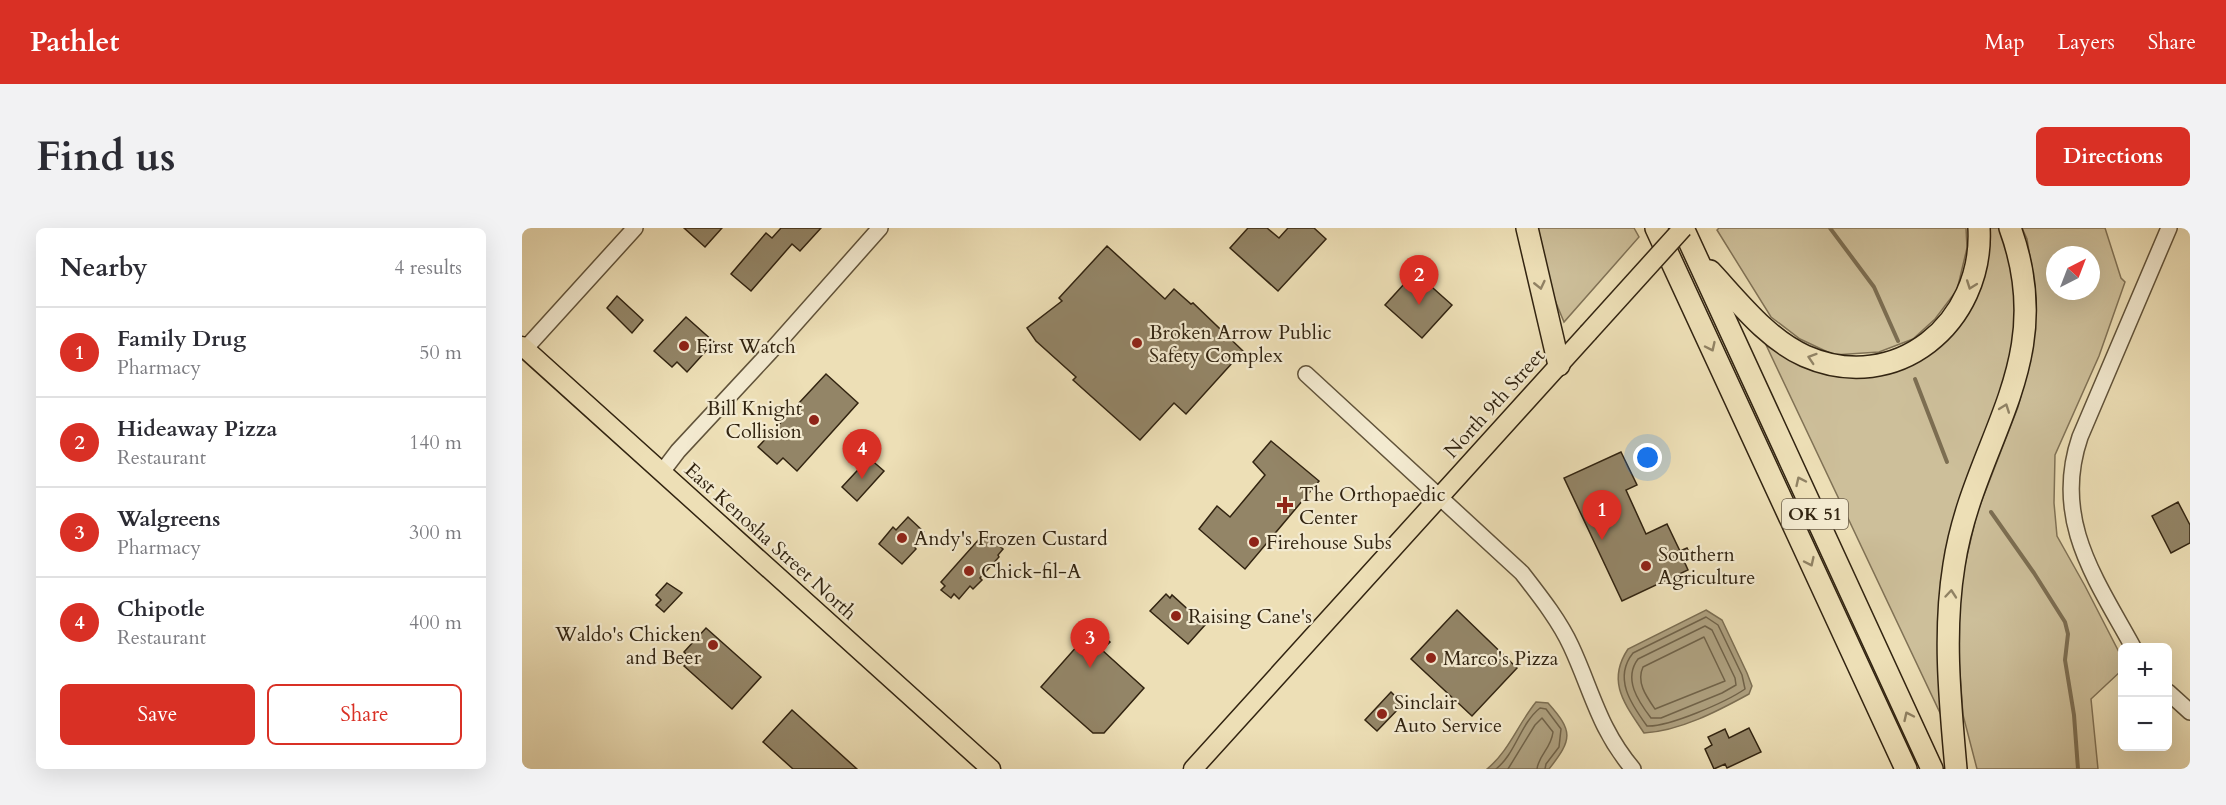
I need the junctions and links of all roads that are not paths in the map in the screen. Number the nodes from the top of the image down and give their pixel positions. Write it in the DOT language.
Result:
graph roads {
  1 [pos="634,228"];
  2 [pos="880,228"];
  3 [pos="1527,228"];
  4 [pos="1656,228"];
  5 [pos="1683,228"];
  6 [pos="1979,228"];
  7 [pos="2010,228"];
  8 [pos="2169,228"];
  9 [pos="1699,260"];
  10 [pos="523,347"];
  11 [pos="1559,365"];
  12 [pos="1306,374"];
  13 [pos="662,472"];
  14 [pos="1440,497"];
  15 [pos="2130,643"];
  16 [pos="2172,696"];
  17 [pos="2190,712"];
  18 [pos="1903,764"];
  19 [pos="991,769"];
  20 [pos="1193,769"];
  21 [pos="1633,769"];
  22 [pos="1932,769"];
  23 [pos="1956,769"];
  1 -- 10 [label="street"];
  2 -- 13 [label="street"];
  3 -- 11 [label="highway, one-way"];
  4 -- 18 [label="highway, OK 51, one-way"];
  5 -- 9 [label="highway, OK 51"];
  5 -- 11 [label="main road, North 9th Street, bridge"];
  6 -- 9 [label="highway, one-way"];
  23 -- 7 [label="highway, one-way"];
  8 -- 15 [label="street"];
  22 -- 9 [label="highway, OK 51, one-way"];
  10 -- 13 [label="main road, East Kenosha Street North"];
  11 -- 14 [label="main road, North 9th Street"];
  12 -- 14 [label="street"];
  13 -- 19 [label="main road, East Kenosha Street North"];
  14 -- 20 [label="main road, North 9th Street"];
  14 -- 21 [label="street"];
  16 -- 17 [label="street"];
}
